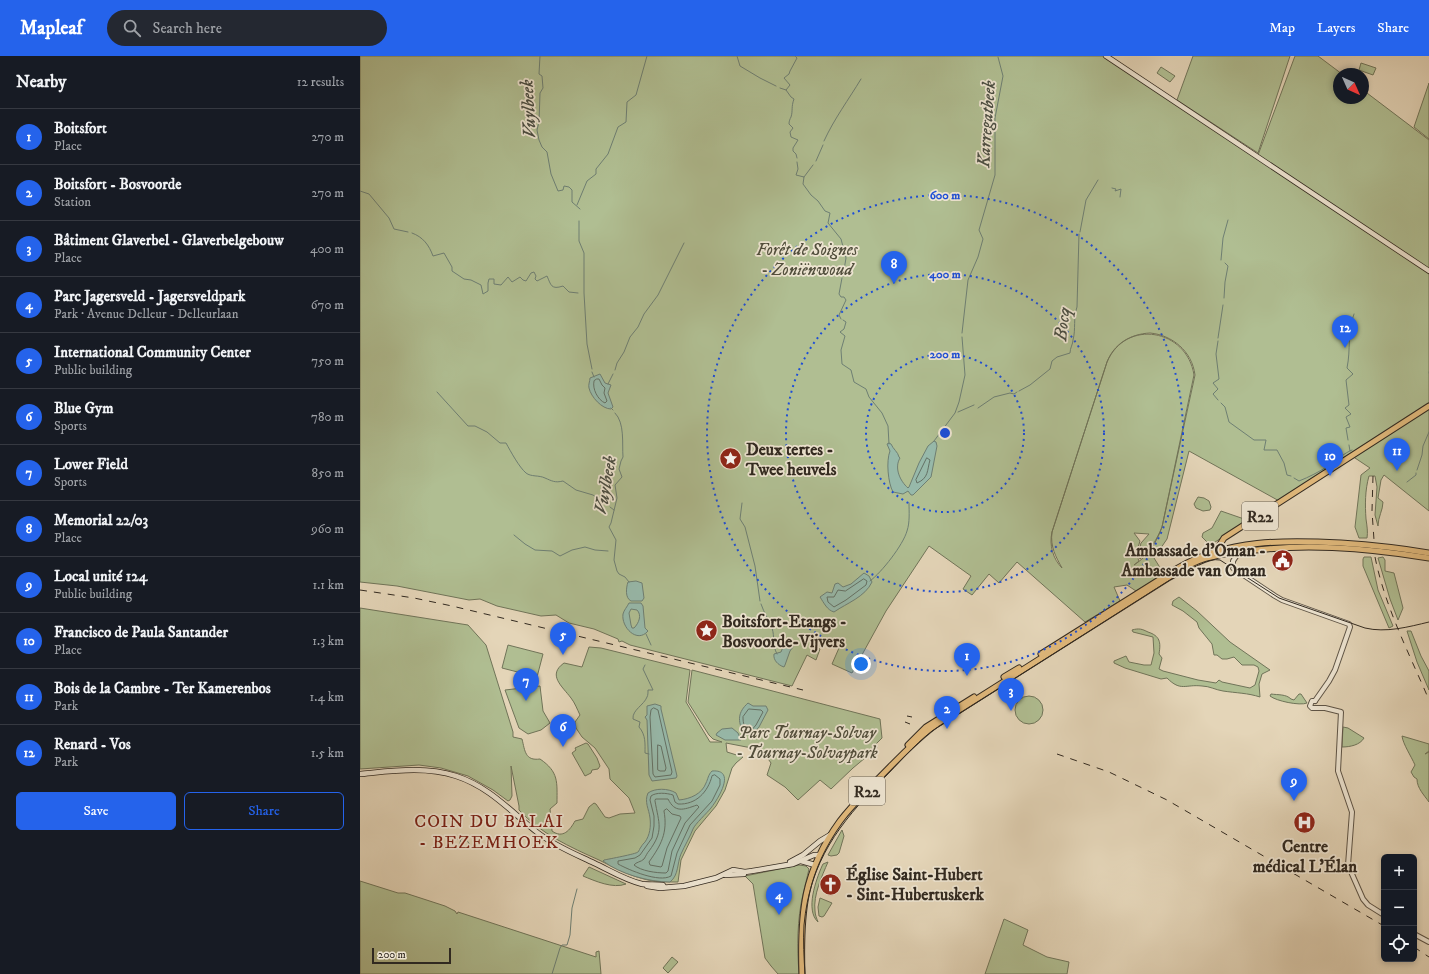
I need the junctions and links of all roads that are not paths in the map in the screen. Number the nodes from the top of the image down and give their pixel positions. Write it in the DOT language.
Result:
graph roads {
  1 [pos="1106,56"];
  2 [pos="1429,271"];
  3 [pos="1429,406"];
  4 [pos="1229,536"];
  5 [pos="1226,550"];
  6 [pos="1240,552"];
  7 [pos="1429,552"];
  8 [pos="1221,553"];
  9 [pos="1429,558"];
  10 [pos="360,774"];
  11 [pos="831,835"];
  12 [pos="819,855"];
  13 [pos="799,862"];
  14 [pos="787,864"];
  15 [pos="815,866"];
  16 [pos="749,872"];
  17 [pos="716,878"];
  18 [pos="1381,913"];
  19 [pos="1417,936"];
  20 [pos="1429,942"];
  21 [pos="802,974"];
  1 -- 2 [label="main road"];
  3 -- 4 [label="main road, R22"];
  4 -- 5 [label="main road, R22"];
  4 -- 8 [label="main road, R22"];
  5 -- 7 [label="main road"];
  5 -- 8 [label="main road"];
  6 -- 8 [label="main road"];
  6 -- 9 [label="main road"];
  6 -- 18 [label="street"];
  8 -- 11 [label="main road, R22"];
  10 -- 17 [label="main road"];
  11 -- 12 [label="main road, R22"];
  11 -- 14 [label="main road"];
  12 -- 13 [label="main road"];
  12 -- 15 [label="main road, R22"];
  13 -- 14 [label="main road"];
  13 -- 15 [label="main road"];
  14 -- 16 [label="main road"];
  15 -- 21 [label="main road, R22"];
  16 -- 17 [label="main road"];
  16 -- 17 [label="main road"];
  19 -- 20 [label="street"];
}
